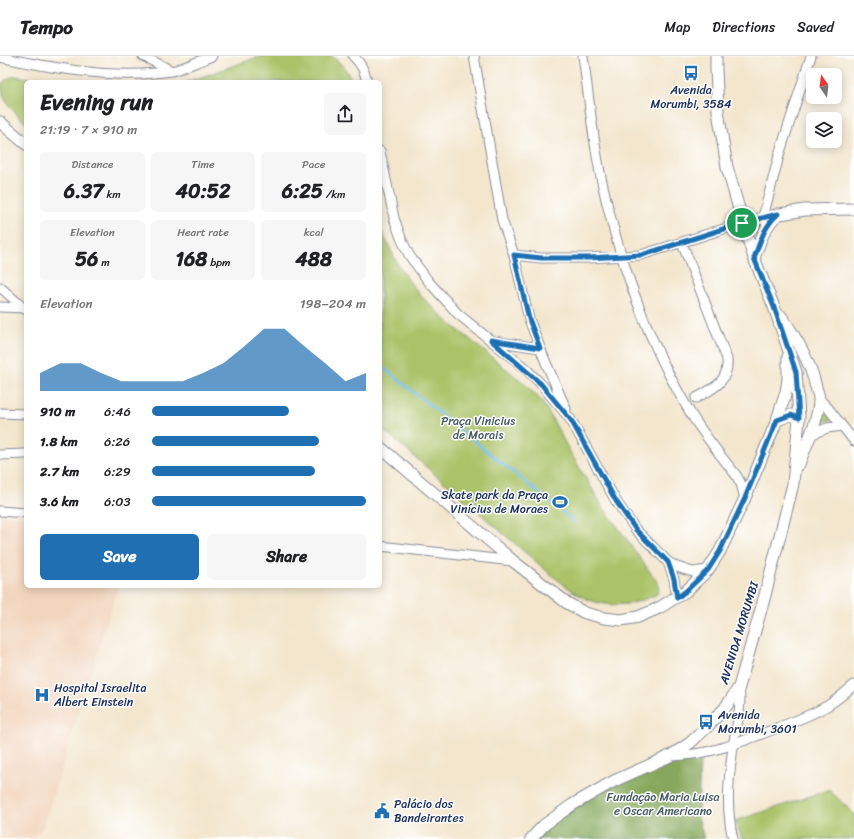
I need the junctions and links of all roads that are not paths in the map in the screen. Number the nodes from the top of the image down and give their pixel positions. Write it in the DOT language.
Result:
graph roads {
  1 [pos="144,56"];
  2 [pos="212,56"];
  3 [pos="353,56"];
  4 [pos="474,56"];
  5 [pos="583,56"];
  6 [pos="716,56"];
  7 [pos="811,56"];
  8 [pos="0,57"];
  9 [pos="172,71"];
  10 [pos="367,80"];
  11 [pos="0,122"];
  12 [pos="24,142"];
  13 [pos="382,160"];
  14 [pos="854,208"];
  15 [pos="778,214"];
  16 [pos="763,217"];
  17 [pos="742,223"];
  18 [pos="682,242"];
  19 [pos="514,255"];
  20 [pos="621,256"];
  21 [pos="754,258"];
  22 [pos="0,288"];
  23 [pos="24,307"];
  24 [pos="774,307"];
  25 [pos="0,308"];
  26 [pos="24,309"];
  27 [pos="785,339"];
  28 [pos="491,340"];
  29 [pos="540,348"];
  30 [pos="813,373"];
  31 [pos="798,390"];
  32 [pos="696,398"];
  33 [pos="819,399"];
  34 [pos="0,414"];
  35 [pos="24,414"];
  36 [pos="799,418"];
  37 [pos="571,420"];
  38 [pos="777,420"];
  39 [pos="842,426"];
  40 [pos="810,435"];
  41 [pos="854,441"];
  42 [pos="382,449"];
  43 [pos="24,454"];
  44 [pos="0,455"];
  45 [pos="795,473"];
  46 [pos="745,498"];
  47 [pos="0,511"];
  48 [pos="24,513"];
  49 [pos="382,546"];
  50 [pos="513,561"];
  51 [pos="668,562"];
  52 [pos="708,570"];
  53 [pos="677,598"];
  54 [pos="854,685"];
  55 [pos="739,687"];
  56 [pos="734,744"];
  57 [pos="670,756"];
  58 [pos="531,839"];
  59 [pos="733,839"];
  1 -- 9 [label="street"];
  2 -- 9 [label="street"];
  3 -- 10 [label="street"];
  4 -- 19 [label="street"];
  5 -- 20 [label="street"];
  6 -- 17 [label="main road, AVENIDA MORUMBI"];
  7 -- 16 [label="street"];
  8 -- 9 [label="street"];
  11 -- 12 [label="main road"];
  13 -- 28 [label="street"];
  14 -- 15 [label="main road"];
  15 -- 16 [label="main road"];
  15 -- 21 [label="main road"];
  16 -- 17 [label="main road"];
  17 -- 18 [label="street"];
  17 -- 21 [label="main road, AVENIDA MORUMBI"];
  18 -- 20 [label="street"];
  18 -- 32 [label="street"];
  19 -- 20 [label="street"];
  19 -- 29 [label="street"];
  20 -- 46 [label="street"];
  21 -- 24 [label="main road, AVENIDA MORUMBI"];
  22 -- 23 [label="street"];
  24 -- 27 [label="main road, AVENIDA MORUMBI"];
  24 -- 30 [label="main road, AVENIDA MORUMBI"];
  25 -- 26 [label="street"];
  27 -- 31 [label="main road, AVENIDA MORUMBI"];
  27 -- 38 [label="main road"];
  28 -- 29 [label="street"];
  28 -- 37 [label="street"];
  29 -- 37 [label="street"];
  30 -- 31 [label="main road"];
  30 -- 33 [label="main road, AVENIDA MORUMBI"];
  31 -- 36 [label="main road, AVENIDA MORUMBI"];
  31 -- 38 [label="main road"];
  33 -- 39 [label="street"];
  33 -- 40 [label="main road, AVENIDA MORUMBI"];
  34 -- 35 [label="street"];
  36 -- 38 [label="main road"];
  36 -- 45 [label="main road, AVENIDA MORUMBI"];
  37 -- 51 [label="street"];
  38 -- 46 [label="main road"];
  39 -- 40 [label="street"];
  39 -- 41 [label="street"];
  40 -- 45 [label="main road, AVENIDA MORUMBI"];
  42 -- 50 [label="main road"];
  43 -- 44 [label="street"];
  45 -- 55 [label="main road, AVENIDA MORUMBI"];
  46 -- 52 [label="main road"];
  47 -- 48 [label="street"];
  49 -- 50 [label="street"];
  50 -- 53 [label="main road"];
  51 -- 52 [label="street"];
  51 -- 53 [label="street"];
  52 -- 53 [label="main road"];
  54 -- 56 [label="street"];
  55 -- 56 [label="street"];
  55 -- 57 [label="main road, AVENIDA MORUMBI"];
  56 -- 57 [label="street"];
  56 -- 59 [label="street"];
  57 -- 58 [label="main road, AVENIDA MORUMBI"];
}
